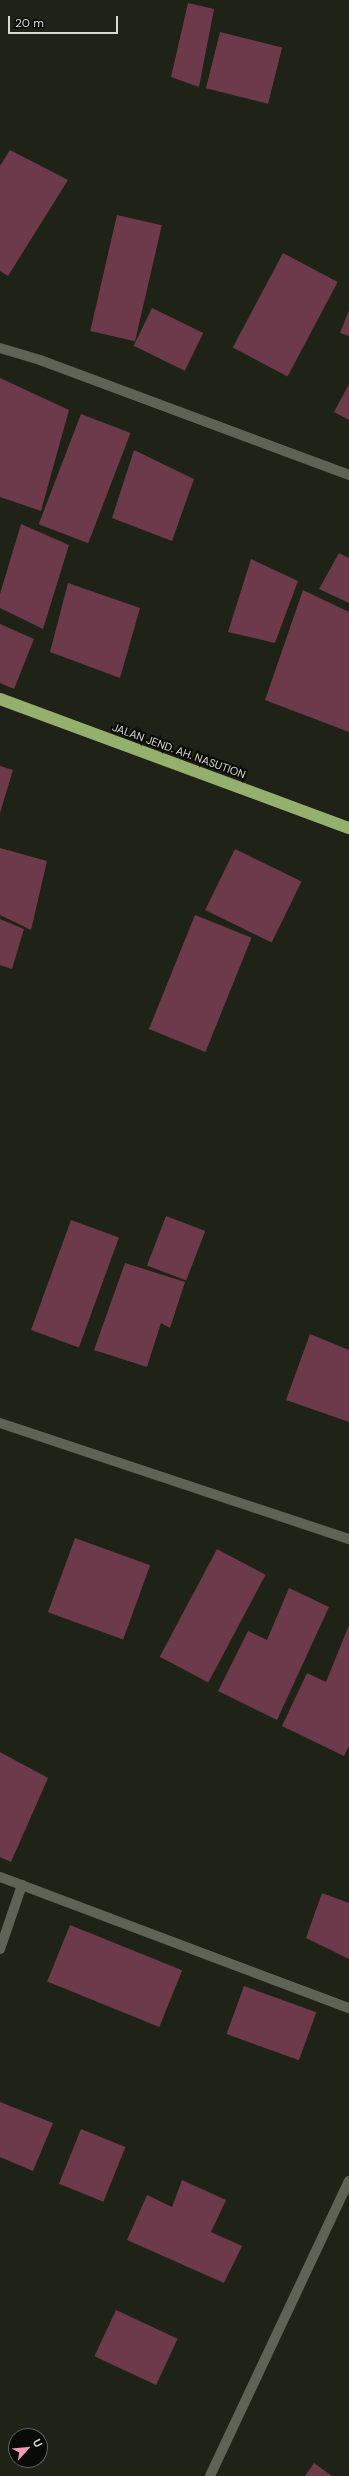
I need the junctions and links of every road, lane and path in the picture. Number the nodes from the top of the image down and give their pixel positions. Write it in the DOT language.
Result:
graph roads {
  1 [pos="0,348"];
  2 [pos="349,475"];
  3 [pos="0,699"];
  4 [pos="349,828"];
  5 [pos="0,1423"];
  6 [pos="349,1539"];
  7 [pos="0,1878"];
  8 [pos="22,1885"];
  9 [pos="0,1949"];
  10 [pos="349,2008"];
  11 [pos="349,2181"];
  12 [pos="210,2476"];
  1 -- 2 [label="street"];
  3 -- 4 [label="highway, JALAN JEND. AH. NASUTION"];
  5 -- 6 [label="street"];
  7 -- 8 [label="street"];
  8 -- 9 [label="street"];
  8 -- 10 [label="street"];
  11 -- 12 [label="street"];
}
